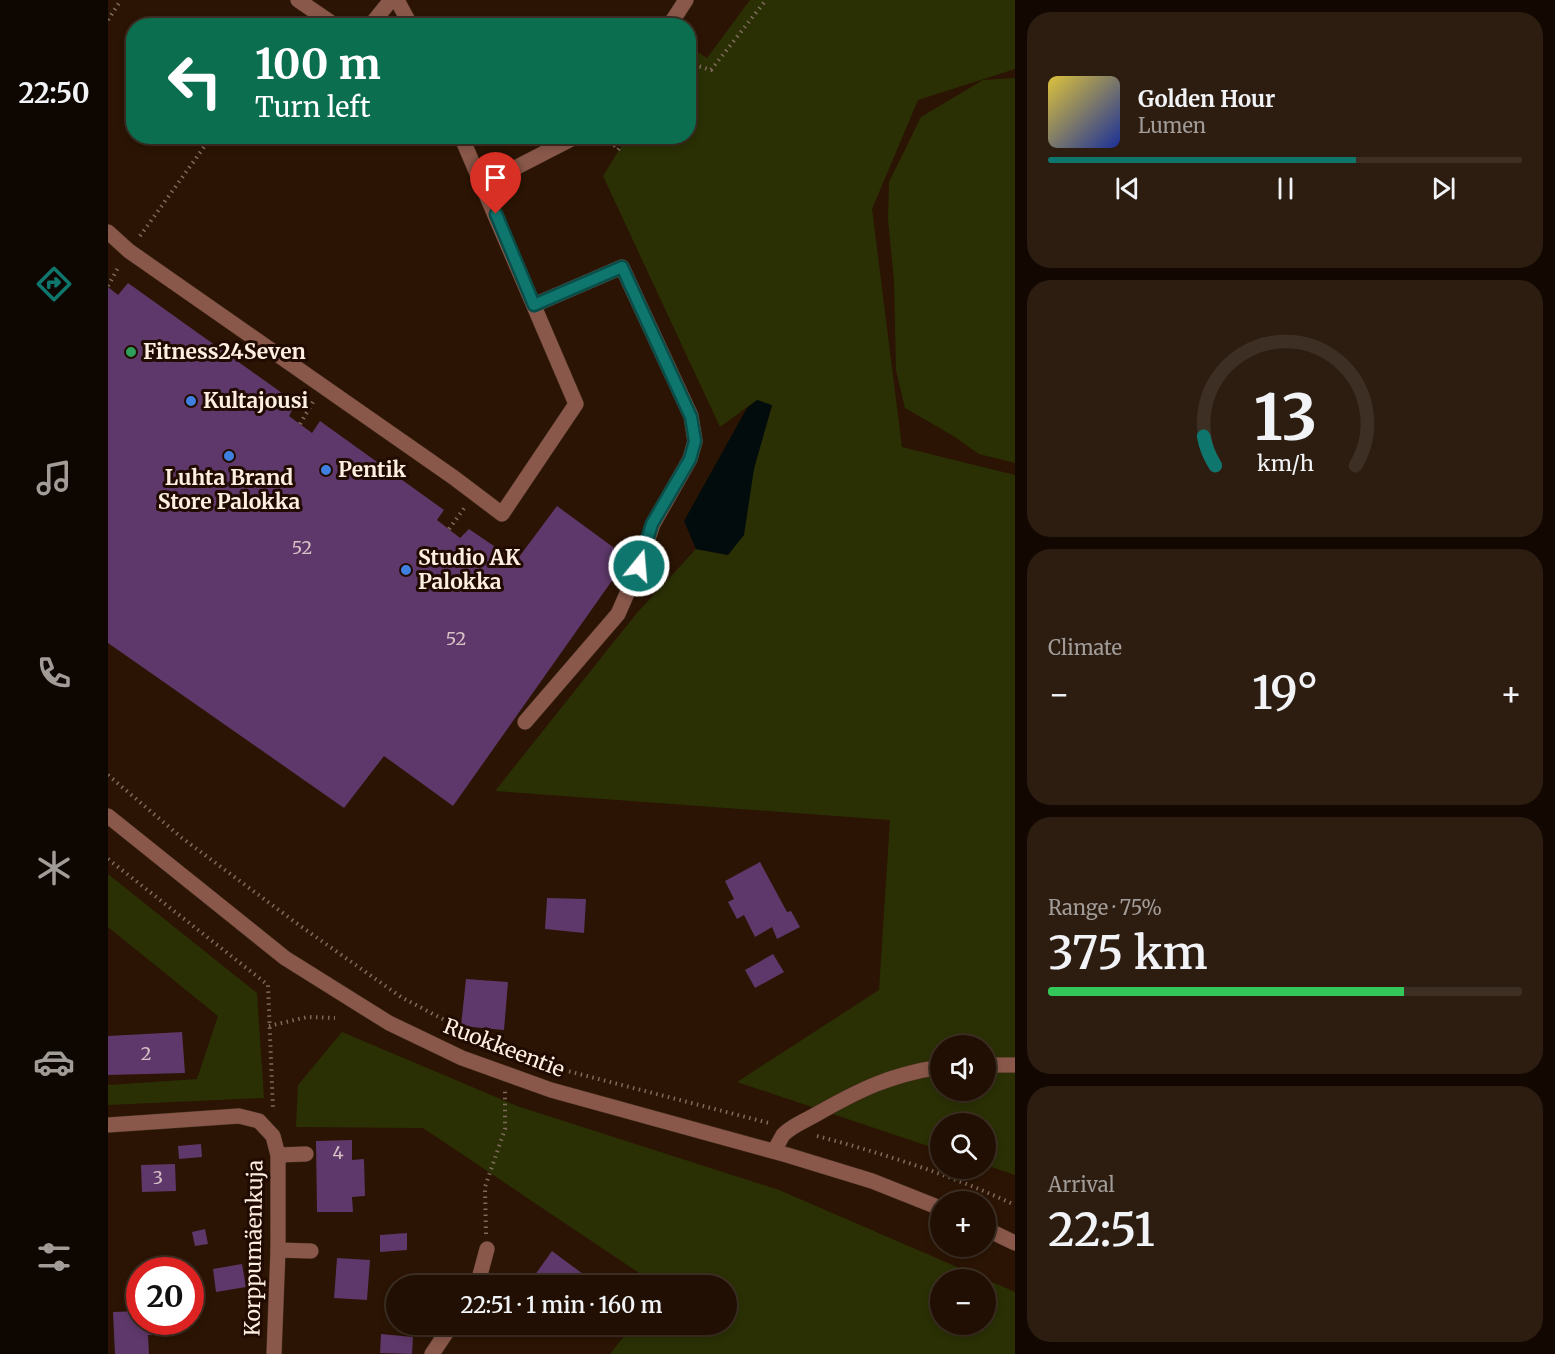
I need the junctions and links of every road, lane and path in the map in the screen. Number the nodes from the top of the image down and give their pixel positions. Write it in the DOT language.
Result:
graph roads {
  1 [pos="121,0"];
  2 [pos="298,0"];
  3 [pos="391,0"];
  4 [pos="397,0"];
  5 [pos="686,0"];
  6 [pos="766,0"];
  7 [pos="324,18"];
  8 [pos="376,18"];
  9 [pos="407,18"];
  10 [pos="674,18"];
  11 [pos="108,20"];
  12 [pos="696,65"];
  13 [pos="206,144"];
  14 [pos="464,144"];
  15 [pos="561,144"];
  16 [pos="613,144"];
  17 [pos="622,144"];
  18 [pos="482,185"];
  19 [pos="108,232"];
  20 [pos="129,251"];
  21 [pos="534,305"];
  22 [pos="525,722"];
  23 [pos="109,778"];
  24 [pos="108,816"];
  25 [pos="108,859"];
  26 [pos="268,985"];
  27 [pos="335,1018"];
  28 [pos="269,1026"];
  29 [pos="996,1065"];
  30 [pos="1015,1065"];
  31 [pos="930,1068"];
  32 [pos="505,1074"];
  33 [pos="108,1125"];
  34 [pos="791,1128"];
  35 [pos="774,1151"];
  36 [pos="306,1154"];
  37 [pos="278,1155"];
  38 [pos="930,1204"];
  39 [pos="1015,1205"];
  40 [pos="996,1234"];
  41 [pos="1015,1244"];
  42 [pos="487,1249"];
  43 [pos="278,1250"];
  44 [pos="311,1251"];
  45 [pos="480,1275"];
  46 [pos="445,1335"];
  47 [pos="274,1354"];
  48 [pos="432,1354"];
  1 -- 11 [label="path"];
  2 -- 7 [label="street"];
  3 -- 8 [label="street"];
  4 -- 9 [label="street"];
  5 -- 10 [label="street"];
  6 -- 12 [label="path"];
  13 -- 20 [label="path"];
  14 -- 18 [label="street"];
  15 -- 18 [label="street"];
  16 -- 17 [label="path"];
  18 -- 21 [label="street"];
  19 -- 20 [label="street"];
  20 -- 21 [label="street"];
  21 -- 22 [label="street"];
  23 -- 34 [label="path"];
  24 -- 32 [label="street, Ruokkeentie"];
  25 -- 26 [label="path"];
  27 -- 28 [label="path"];
  29 -- 30 [label="street"];
  31 -- 34 [label="street"];
  32 -- 35 [label="street, Ruokkeentie"];
  32 -- 42 [label="path"];
  33 -- 37 [label="street, Korppumäenkuja"];
  34 -- 35 [label="street"];
  34 -- 39 [label="path"];
  35 -- 38 [label="street, Ruokkeentie"];
  36 -- 37 [label="street"];
  37 -- 43 [label="street, Korppumäenkuja"];
  40 -- 41 [label="street"];
  42 -- 45 [label="street"];
  43 -- 44 [label="street"];
  43 -- 47 [label="street, Korppumäenkuja"];
  46 -- 48 [label="street"];
}
